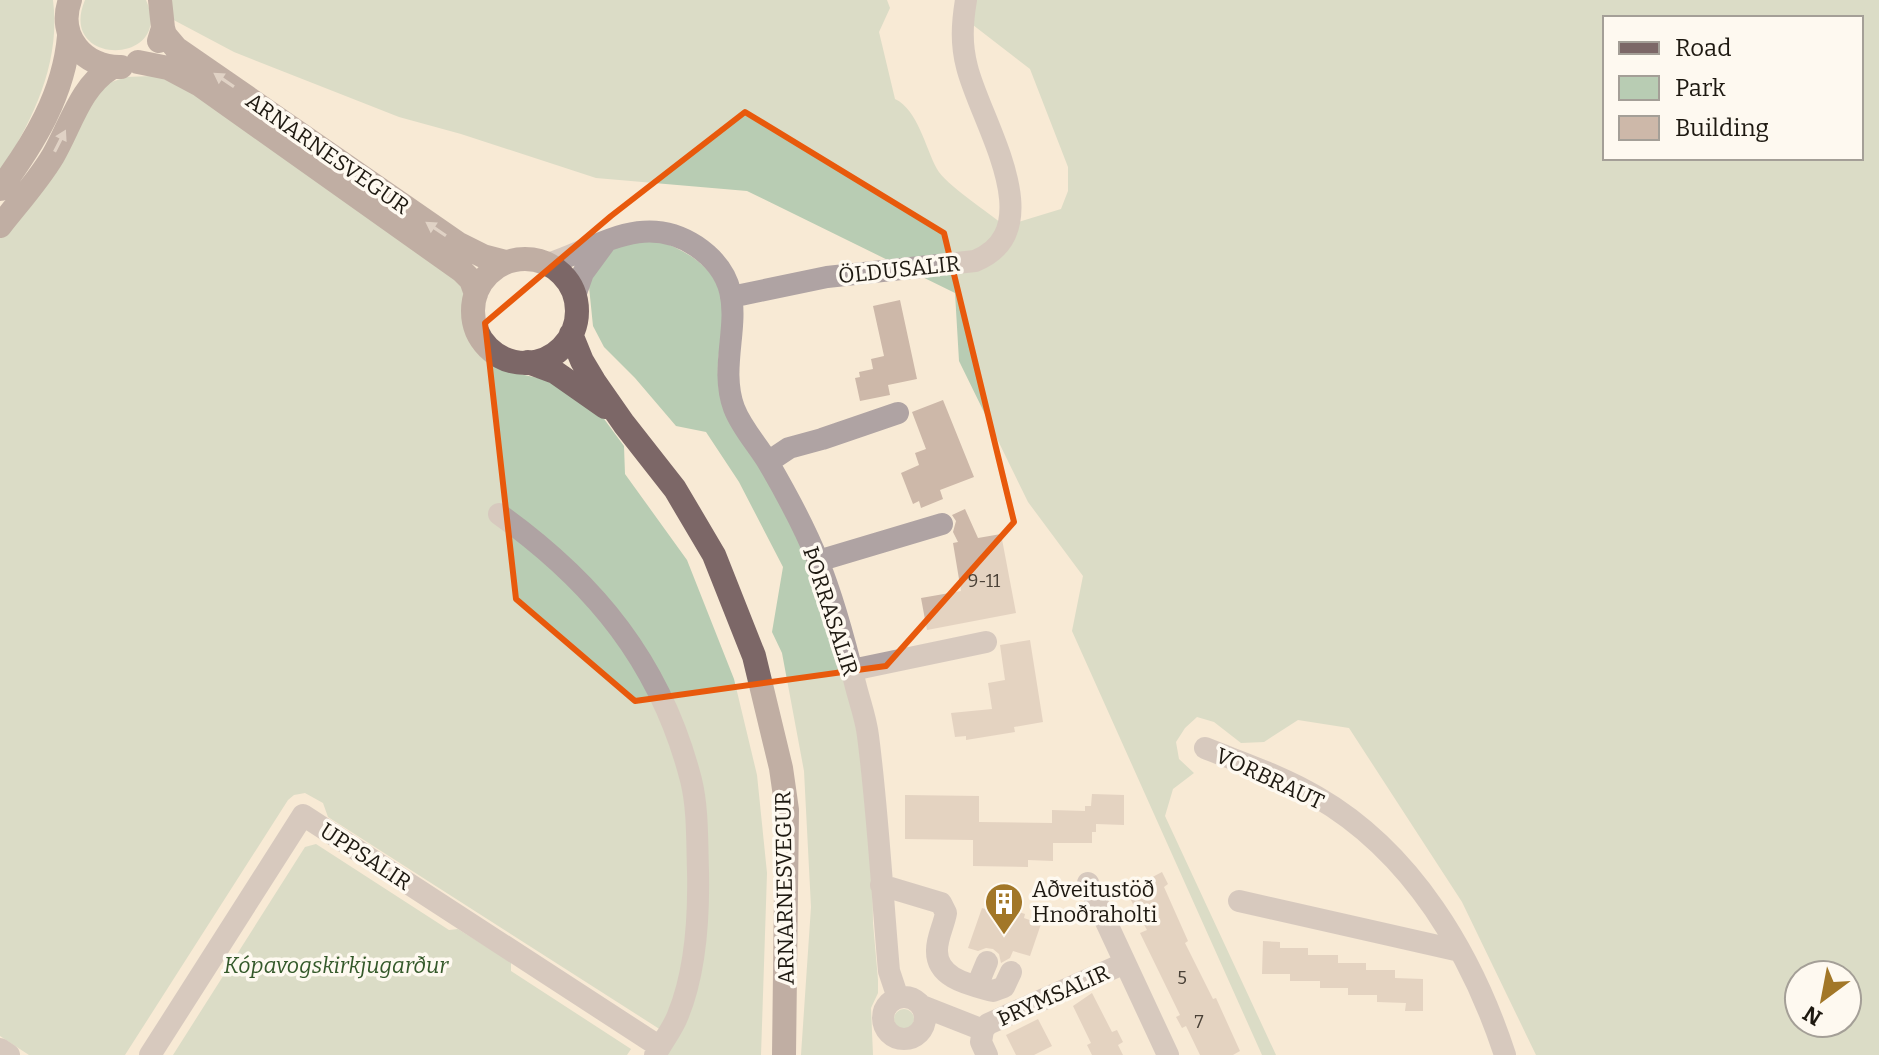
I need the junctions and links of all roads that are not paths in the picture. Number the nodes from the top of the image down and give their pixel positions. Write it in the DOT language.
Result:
graph roads {
  1 [pos="160,0"];
  2 [pos="966,0"];
  3 [pos="68,1"];
  4 [pos="163,28"];
  5 [pos="69,36"];
  6 [pos="138,62"];
  7 [pos="111,68"];
  8 [pos="0,189"];
  9 [pos="0,226"];
  10 [pos="611,237"];
  11 [pos="506,262"];
  12 [pos="548,264"];
  13 [pos="476,294"];
  14 [pos="575,296"];
  15 [pos="731,297"];
  16 [pos="571,334"];
  17 [pos="528,362"];
  18 [pos="898,413"];
  19 [pos="624,424"];
  20 [pos="768,462"];
  21 [pos="499,514"];
  22 [pos="942,524"];
  23 [pos="818,561"];
  24 [pos="986,642"];
  25 [pos="852,670"];
  26 [pos="1205,748"];
  27 [pos="1088,883"];
  28 [pos="881,885"];
  29 [pos="1239,901"];
  30 [pos="1460,951"];
  31 [pos="987,962"];
  32 [pos="1125,963"];
  33 [pos="1011,972"];
  34 [pos="977,986"];
  35 [pos="898,998"];
  36 [pos="923,1016"];
  37 [pos="984,1042"];
  38 [pos="891,1046"];
  39 [pos="0,1049"];
  40 [pos="657,1051"];
  41 [pos="9,1055"];
  42 [pos="150,1055"];
  43 [pos="784,1055"];
  44 [pos="1168,1055"];
  45 [pos="1505,1055"];
  1 -- 4 [label="main road"];
  2 -- 15 [label="street, ÖLDUSALIR"];
  3 -- 5 [label="main road"];
  4 -- 6 [label="main road"];
  11 -- 4 [label="main road, ARNARNESVEGUR, one-way"];
  5 -- 7 [label="main road"];
  5 -- 8 [label="main road"];
  6 -- 7 [label="main road"];
  6 -- 13 [label="main road, ARNARNESVEGUR"];
  9 -- 7 [label="main road, one-way"];
  10 -- 12 [label="street, ÞORRASALIR"];
  10 -- 14 [label="street"];
  10 -- 15 [label="street, ÞORRASALIR"];
  11 -- 12 [label="main road"];
  11 -- 13 [label="main road"];
  12 -- 14 [label="main road"];
  13 -- 17 [label="main road"];
  14 -- 16 [label="main road"];
  15 -- 20 [label="street, ÞORRASALIR"];
  16 -- 17 [label="main road"];
  16 -- 19 [label="main road, ARNARNESVEGUR"];
  17 -- 19 [label="main road, ARNARNESVEGUR"];
  18 -- 20 [label="street"];
  19 -- 43 [label="main road, ARNARNESVEGUR"];
  20 -- 23 [label="street, ÞORRASALIR"];
  21 -- 40 [label="street"];
  22 -- 23 [label="street"];
  23 -- 25 [label="street, ÞORRASALIR"];
  24 -- 25 [label="street"];
  25 -- 28 [label="street, ÞORRASALIR"];
  26 -- 30 [label="street, VORBRAUT"];
  27 -- 32 [label="street, ÞRYMSALIR"];
  28 -- 34 [label="street"];
  28 -- 35 [label="street, ÞORRASALIR"];
  29 -- 30 [label="street"];
  30 -- 45 [label="street, VORBRAUT"];
  31 -- 34 [label="street"];
  32 -- 37 [label="street, ÞRYMSALIR"];
  32 -- 44 [label="street, ÞRYMSALIR"];
  33 -- 34 [label="street"];
  35 -- 36 [label="street"];
  35 -- 38 [label="street"];
  36 -- 37 [label="street"];
  36 -- 38 [label="street"];
  39 -- 41 [label="street"];
  40 -- 42 [label="street, UPPSALIR"];
}
